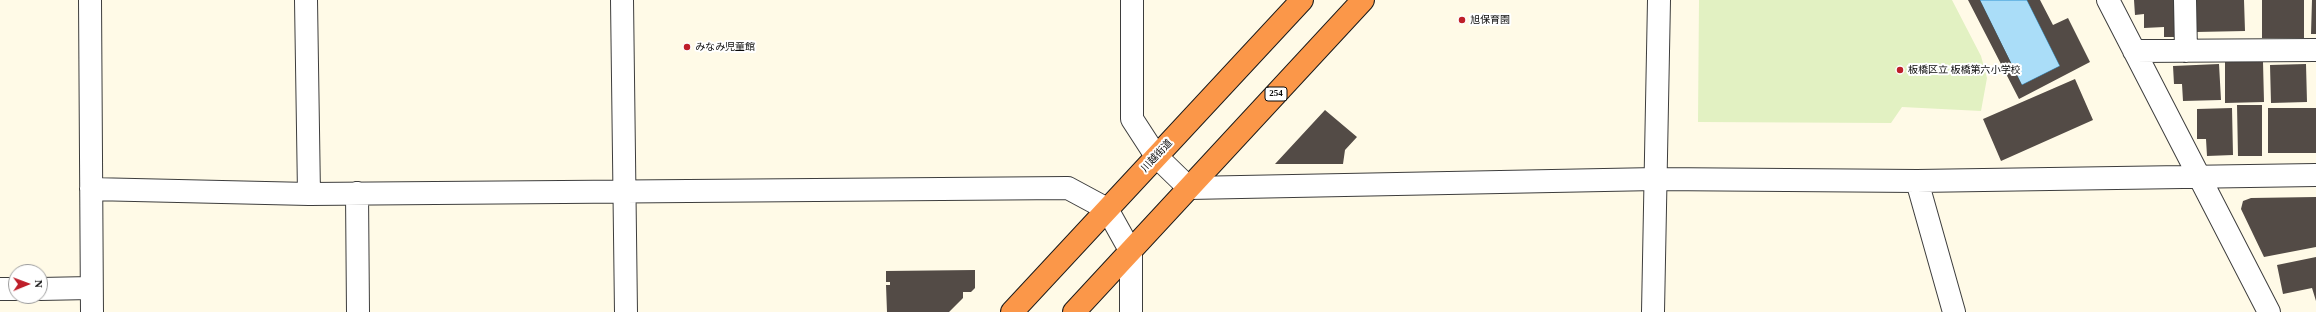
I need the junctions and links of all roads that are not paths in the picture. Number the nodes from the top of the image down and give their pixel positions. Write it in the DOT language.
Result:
graph roads {
  1 [pos="90,0"];
  2 [pos="306,0"];
  3 [pos="622,0"];
  4 [pos="1132,0"];
  5 [pos="1302,0"];
  6 [pos="1363,0"];
  7 [pos="1659,0"];
  8 [pos="2108,0"];
  9 [pos="2185,0"];
  10 [pos="2134,50"];
  11 [pos="2316,50"];
  12 [pos="2186,51"];
  13 [pos="1156,156"];
  14 [pos="2316,175"];
  15 [pos="2200,178"];
  16 [pos="1656,180"];
  17 [pos="1917,181"];
  18 [pos="1189,188"];
  19 [pos="91,189"];
  20 [pos="625,190"];
  21 [pos="357,193"];
  22 [pos="309,194"];
  23 [pos="1107,209"];
  24 [pos="1131,252"];
  25 [pos="91,288"];
  26 [pos="48,289"];
  27 [pos="92,312"];
  28 [pos="358,312"];
  29 [pos="626,312"];
  30 [pos="1012,312"];
  31 [pos="1074,312"];
  32 [pos="1131,312"];
  33 [pos="1653,312"];
  34 [pos="1954,312"];
  35 [pos="2269,312"];
  1 -- 19 [label="street"];
  2 -- 22 [label="street"];
  3 -- 20 [label="street"];
  4 -- 13 [label="street"];
  5 -- 13 [label="highway, 川越街道"];
  6 -- 18 [label="highway, 254"];
  7 -- 16 [label="street"];
  8 -- 10 [label="street"];
  9 -- 12 [label="street"];
  10 -- 12 [label="street"];
  10 -- 15 [label="street"];
  11 -- 12 [label="street"];
  13 -- 18 [label="street"];
  13 -- 23 [label="highway, 川越街道"];
  14 -- 15 [label="street"];
  15 -- 17 [label="street"];
  15 -- 35 [label="street"];
  16 -- 17 [label="street"];
  16 -- 18 [label="street"];
  16 -- 33 [label="street"];
  17 -- 34 [label="street"];
  18 -- 24 [label="highway, 254"];
  19 -- 22 [label="street"];
  19 -- 25 [label="street"];
  20 -- 21 [label="street"];
  20 -- 23 [label="street"];
  20 -- 29 [label="street"];
  21 -- 22 [label="street"];
  21 -- 28 [label="street"];
  23 -- 24 [label="street"];
  23 -- 30 [label="highway, 川越街道"];
  24 -- 31 [label="highway, 254"];
  24 -- 32 [label="street"];
  25 -- 26 [label="street"];
  25 -- 27 [label="street"];
}
